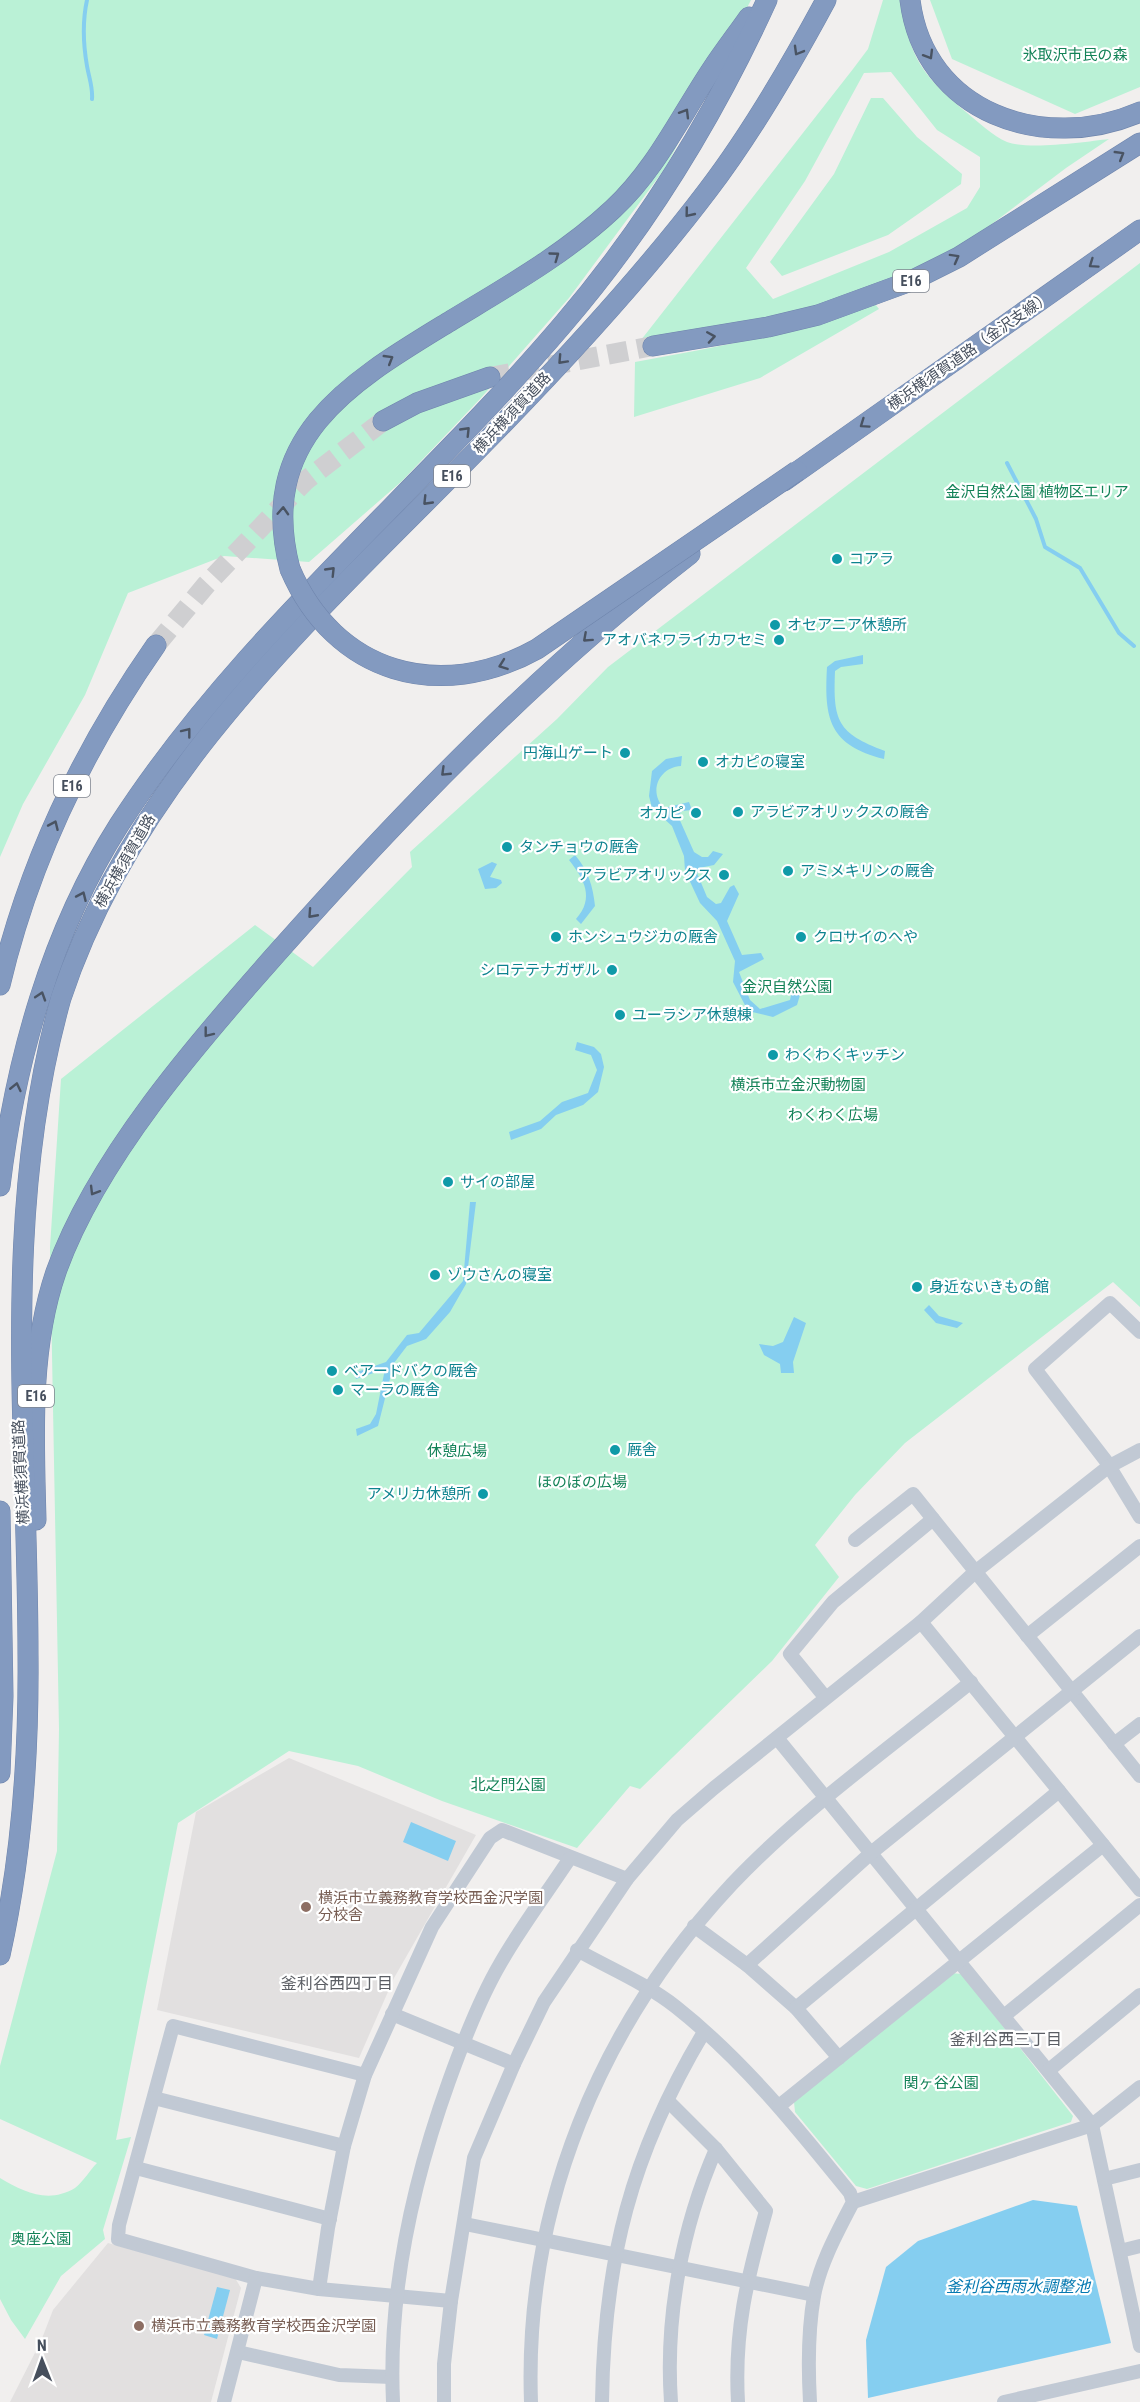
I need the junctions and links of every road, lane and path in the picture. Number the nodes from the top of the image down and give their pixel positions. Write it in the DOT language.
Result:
graph roads {
  1 [pos="762,0"];
  2 [pos="767,0"];
  3 [pos="826,0"];
  4 [pos="909,0"];
  5 [pos="1140,112"];
  6 [pos="1140,143"];
  7 [pos="1140,230"];
  8 [pos="653,346"];
  9 [pos="490,377"];
  10 [pos="383,421"];
  11 [pos="797,471"];
  12 [pos="156,645"];
  13 [pos="0,985"];
  14 [pos="0,1186"];
  15 [pos="1140,1332"];
  16 [pos="1140,1450"];
  17 [pos="1108,1467"];
  18 [pos="0,1511"];
  19 [pos="1140,1517"];
  20 [pos="933,1519"];
  21 [pos="855,1540"];
  22 [pos="1140,1546"];
  23 [pos="975,1572"];
  24 [pos="921,1622"];
  25 [pos="1027,1636"];
  26 [pos="1140,1636"];
  27 [pos="971,1682"];
  28 [pos="1072,1692"];
  29 [pos="825,1697"];
  30 [pos="1140,1724"];
  31 [pos="1017,1736"];
  32 [pos="777,1738"];
  33 [pos="1114,1744"];
  34 [pos="0,1773"];
  35 [pos="1140,1776"];
  36 [pos="1059,1791"];
  37 [pos="828,1798"];
  38 [pos="1103,1845"];
  39 [pos="871,1853"];
  40 [pos="570,1858"];
  41 [pos="16,1863"];
  42 [pos="627,1879"];
  43 [pos="1140,1890"];
  44 [pos="1140,1905"];
  45 [pos="917,1907"];
  46 [pos="694,1926"];
  47 [pos="577,1950"];
  48 [pos="0,1955"];
  49 [pos="958,1962"];
  50 [pos="747,1965"];
  51 [pos="647,1988"];
  52 [pos="1140,1995"];
  53 [pos="796,2008"];
  54 [pos="392,2014"];
  55 [pos="1004,2016"];
  56 [pos="704,2032"];
  57 [pos="462,2044"];
  58 [pos="839,2058"];
  59 [pos="513,2064"];
  60 [pos="1048,2070"];
  61 [pos="365,2075"];
  62 [pos="1140,2087"];
  63 [pos="154,2098"];
  64 [pos="668,2101"];
  65 [pos="779,2106"];
  66 [pos="1092,2125"];
  67 [pos="344,2146"];
  68 [pos="716,2149"];
  69 [pos="136,2168"];
  70 [pos="1140,2170"];
  71 [pos="1104,2179"];
  72 [pos="853,2202"];
  73 [pos="330,2218"];
  74 [pos="465,2224"];
  75 [pos="544,2242"];
  76 [pos="1140,2246"];
  77 [pos="1120,2251"];
  78 [pos="614,2254"];
  79 [pos="679,2267"];
  80 [pos="256,2278"];
  81 [pos="746,2281"];
  82 [pos="319,2289"];
  83 [pos="814,2295"];
  84 [pos="397,2298"];
  85 [pos="451,2301"];
  86 [pos="1137,2308"];
  87 [pos="1140,2346"];
  88 [pos="238,2352"];
  89 [pos="1140,2371"];
  90 [pos="392,2377"];
  91 [pos="224,2402"];
  92 [pos="393,2402"];
  93 [pos="444,2402"];
  94 [pos="531,2402"];
  95 [pos="602,2402"];
  96 [pos="671,2402"];
  97 [pos="738,2402"];
  98 [pos="810,2402"];
  99 [pos="1004,2402"];
  11 -- 1 [label="highway, E16, one-way, bridge"];
  14 -- 2 [label="highway, 横浜横須賀道路 / E16, one-way"];
  3 -- 41 [label="highway, 横浜横須賀道路 / E16, one-way"];
  4 -- 5 [label="highway, one-way"];
  8 -- 6 [label="highway, E16, one-way"];
  7 -- 11 [label="highway, 横浜横須賀道路（金沢支線） / E16, one-way"];
  9 -- 10 [label="highway"];
  11 -- 41 [label="highway, E16, one-way, bridge"];
  13 -- 12 [label="highway, E16, one-way"];
  15 -- 17 [label="street"];
  16 -- 17 [label="street"];
  17 -- 19 [label="street"];
  17 -- 23 [label="street"];
  18 -- 34 [label="highway, 横浜横須賀道路"];
  20 -- 21 [label="street"];
  20 -- 23 [label="street"];
  20 -- 29 [label="street"];
  22 -- 25 [label="street"];
  23 -- 24 [label="street"];
  23 -- 25 [label="street"];
  24 -- 27 [label="street"];
  24 -- 29 [label="street"];
  25 -- 28 [label="street"];
  26 -- 28 [label="street"];
  27 -- 31 [label="street"];
  27 -- 37 [label="street"];
  28 -- 31 [label="street"];
  28 -- 33 [label="street"];
  29 -- 32 [label="street"];
  30 -- 33 [label="street"];
  31 -- 36 [label="street"];
  31 -- 39 [label="street"];
  32 -- 37 [label="street"];
  32 -- 42 [label="street"];
  33 -- 35 [label="street"];
  36 -- 38 [label="street"];
  36 -- 45 [label="street"];
  37 -- 39 [label="street"];
  37 -- 46 [label="street"];
  38 -- 43 [label="street"];
  38 -- 49 [label="street"];
  39 -- 45 [label="street"];
  39 -- 50 [label="street"];
  40 -- 42 [label="street"];
  40 -- 54 [label="street"];
  40 -- 57 [label="street"];
  41 -- 48 [label="highway, 横浜横須賀道路 / E16"];
  42 -- 47 [label="street"];
  44 -- 55 [label="street"];
  45 -- 49 [label="street"];
  45 -- 53 [label="street"];
  46 -- 50 [label="street"];
  46 -- 51 [label="street"];
  47 -- 51 [label="street"];
  47 -- 59 [label="street"];
  49 -- 55 [label="street"];
  49 -- 58 [label="street"];
  50 -- 53 [label="street"];
  51 -- 56 [label="street"];
  51 -- 75 [label="street"];
  52 -- 60 [label="street"];
  53 -- 58 [label="street"];
  54 -- 57 [label="street"];
  54 -- 61 [label="street"];
  55 -- 60 [label="street"];
  56 -- 64 [label="street"];
  56 -- 65 [label="street"];
  57 -- 59 [label="street"];
  57 -- 84 [label="street"];
  58 -- 65 [label="street"];
  59 -- 74 [label="street"];
  60 -- 66 [label="street"];
  61 -- 63 [label="street"];
  61 -- 67 [label="street"];
  62 -- 66 [label="street"];
  63 -- 67 [label="street"];
  63 -- 69 [label="street"];
  64 -- 68 [label="street"];
  64 -- 78 [label="street"];
  65 -- 72 [label="street"];
  66 -- 71 [label="street"];
  66 -- 72 [label="street"];
  67 -- 73 [label="street"];
  68 -- 79 [label="street"];
  68 -- 81 [label="street"];
  69 -- 73 [label="street"];
  69 -- 80 [label="street"];
  70 -- 71 [label="street"];
  71 -- 77 [label="street"];
  72 -- 83 [label="street"];
  73 -- 82 [label="street"];
  74 -- 75 [label="street"];
  74 -- 85 [label="street"];
  75 -- 78 [label="street"];
  75 -- 94 [label="street"];
  76 -- 77 [label="street"];
  77 -- 86 [label="street"];
  78 -- 79 [label="street"];
  78 -- 95 [label="street"];
  79 -- 81 [label="street"];
  79 -- 96 [label="street"];
  80 -- 82 [label="street"];
  80 -- 88 [label="street"];
  81 -- 83 [label="street"];
  81 -- 97 [label="street"];
  82 -- 84 [label="street"];
  83 -- 98 [label="street"];
  84 -- 85 [label="street"];
  84 -- 90 [label="street"];
  85 -- 93 [label="street"];
  86 -- 87 [label="street"];
  88 -- 90 [label="street"];
  88 -- 91 [label="street"];
  89 -- 99 [label="street"];
  90 -- 92 [label="street"];
}
